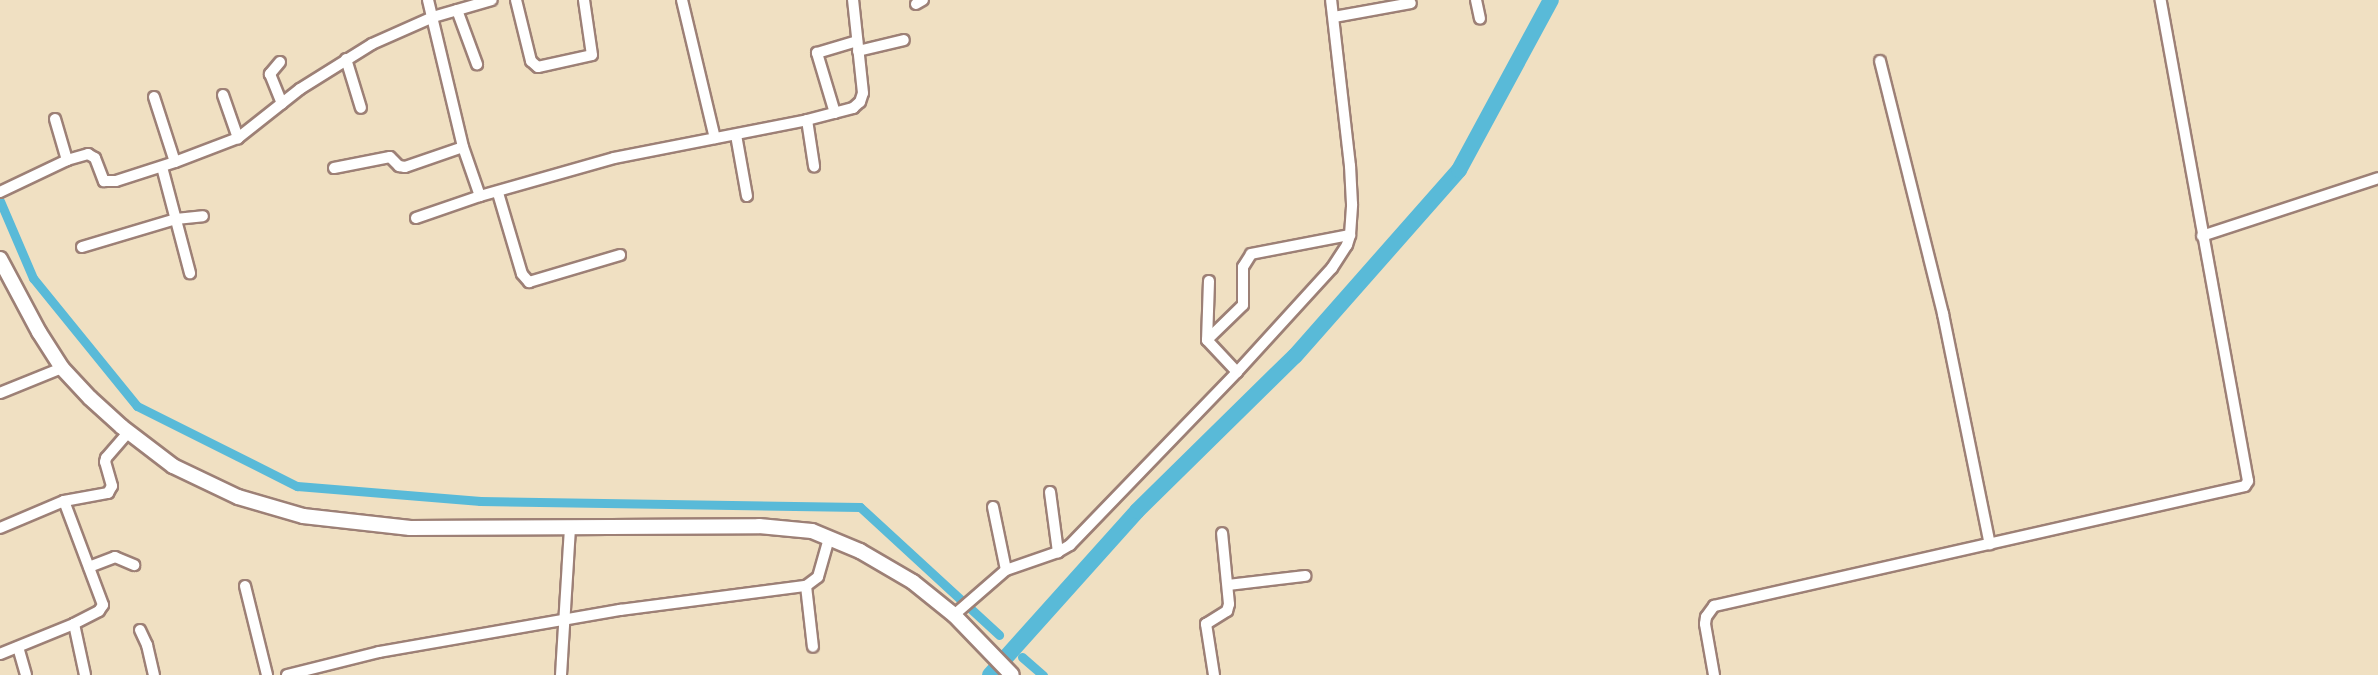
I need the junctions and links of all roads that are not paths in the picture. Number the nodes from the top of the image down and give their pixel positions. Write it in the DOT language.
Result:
graph roads {
  1 [pos="428,0"];
  2 [pos="492,0"];
  3 [pos="516,0"];
  4 [pos="584,0"];
  5 [pos="682,0"];
  6 [pos="853,0"];
  7 [pos="1331,0"];
  8 [pos="1476,0"];
  9 [pos="2161,0"];
  10 [pos="480,1"];
  11 [pos="1411,3"];
  12 [pos="457,10"];
  13 [pos="433,17"];
  14 [pos="1334,17"];
  15 [pos="1480,19"];
  16 [pos="904,40"];
  17 [pos="857,46"];
  18 [pos="346,59"];
  19 [pos="280,62"];
  20 [pos="1880,62"];
  21 [pos="477,64"];
  22 [pos="223,95"];
  23 [pos="154,97"];
  24 [pos="282,104"];
  25 [pos="362,108"];
  26 [pos="835,113"];
  27 [pos="55,119"];
  28 [pos="807,120"];
  29 [pos="736,135"];
  30 [pos="238,138"];
  31 [pos="715,138"];
  32 [pos="463,147"];
  33 [pos="67,160"];
  34 [pos="175,162"];
  35 [pos="814,166"];
  36 [pos="162,167"];
  37 [pos="334,168"];
  38 [pos="2378,178"];
  39 [pos="1,192"];
  40 [pos="498,193"];
  41 [pos="480,196"];
  42 [pos="747,196"];
  43 [pos="203,216"];
  44 [pos="416,218"];
  45 [pos="176,219"];
  46 [pos="1350,235"];
  47 [pos="2202,236"];
  48 [pos="82,247"];
  49 [pos="620,255"];
  50 [pos="0,259"];
  51 [pos="190,273"];
  52 [pos="1209,281"];
  53 [pos="1207,340"];
  54 [pos="62,368"];
  55 [pos="1237,372"];
  56 [pos="0,393"];
  57 [pos="129,432"];
  58 [pos="1050,492"];
  59 [pos="64,501"];
  60 [pos="993,507"];
  61 [pos="570,527"];
  62 [pos="0,528"];
  63 [pos="1222,533"];
  64 [pos="829,538"];
  65 [pos="1990,544"];
  66 [pos="1058,552"];
  67 [pos="134,566"];
  68 [pos="89,567"];
  69 [pos="1006,570"];
  70 [pos="1305,576"];
  71 [pos="245,585"];
  72 [pos="1228,585"];
  73 [pos="806,586"];
  74 [pos="957,613"];
  75 [pos="565,620"];
  76 [pos="74,624"];
  77 [pos="140,630"];
  78 [pos="18,647"];
  79 [pos="813,647"];
  80 [pos="0,654"];
  81 [pos="1010,673"];
  82 [pos="26,675"];
  83 [pos="85,675"];
  84 [pos="154,675"];
  85 [pos="267,675"];
  86 [pos="287,675"];
  87 [pos="561,675"];
  88 [pos="1214,675"];
  89 [pos="1714,675"];
  1 -- 13 [label="street"];
  2 -- 10 [label="street"];
  3 -- 4 [label="street"];
  5 -- 31 [label="street"];
  6 -- 17 [label="street"];
  7 -- 14 [label="street"];
  8 -- 15 [label="street"];
  9 -- 47 [label="street"];
  10 -- 12 [label="street"];
  11 -- 14 [label="street"];
  12 -- 13 [label="street"];
  12 -- 21 [label="street"];
  13 -- 18 [label="street"];
  13 -- 32 [label="street"];
  14 -- 46 [label="street"];
  16 -- 17 [label="street"];
  17 -- 26 [label="street"];
  17 -- 26 [label="street"];
  18 -- 24 [label="street"];
  18 -- 25 [label="street"];
  19 -- 24 [label="street"];
  20 -- 65 [label="street"];
  22 -- 30 [label="street"];
  23 -- 34 [label="street"];
  24 -- 30 [label="street"];
  26 -- 28 [label="street"];
  27 -- 33 [label="street"];
  28 -- 29 [label="street"];
  28 -- 35 [label="street"];
  29 -- 31 [label="street"];
  29 -- 42 [label="street"];
  30 -- 34 [label="street"];
  31 -- 40 [label="street"];
  32 -- 37 [label="street"];
  32 -- 41 [label="street"];
  33 -- 36 [label="street"];
  33 -- 39 [label="street"];
  34 -- 36 [label="street"];
  36 -- 45 [label="street"];
  38 -- 47 [label="street"];
  40 -- 41 [label="street"];
  40 -- 49 [label="street"];
  41 -- 44 [label="street"];
  43 -- 45 [label="street"];
  45 -- 48 [label="street"];
  45 -- 51 [label="street"];
  46 -- 53 [label="street"];
  46 -- 55 [label="street"];
  47 -- 65 [label="street"];
  50 -- 54 [label="street"];
  52 -- 53 [label="street"];
  53 -- 55 [label="street"];
  54 -- 56 [label="street"];
  54 -- 57 [label="street"];
  55 -- 66 [label="street"];
  57 -- 59 [label="street"];
  57 -- 61 [label="street"];
  58 -- 66 [label="street"];
  59 -- 62 [label="street"];
  59 -- 68 [label="street"];
  60 -- 69 [label="street"];
  61 -- 64 [label="street"];
  61 -- 75 [label="street"];
  63 -- 72 [label="street"];
  64 -- 73 [label="street"];
  64 -- 74 [label="street"];
  65 -- 89 [label="street"];
  66 -- 69 [label="street"];
  67 -- 68 [label="street"];
  68 -- 76 [label="street"];
  69 -- 74 [label="street"];
  70 -- 72 [label="street"];
  71 -- 85 [label="street"];
  72 -- 88 [label="street"];
  73 -- 75 [label="street"];
  73 -- 79 [label="street"];
  74 -- 81 [label="street"];
  75 -- 86 [label="street"];
  75 -- 87 [label="street"];
  76 -- 78 [label="street"];
  76 -- 83 [label="street"];
  77 -- 84 [label="street"];
  78 -- 80 [label="street"];
  78 -- 82 [label="street"];
}
